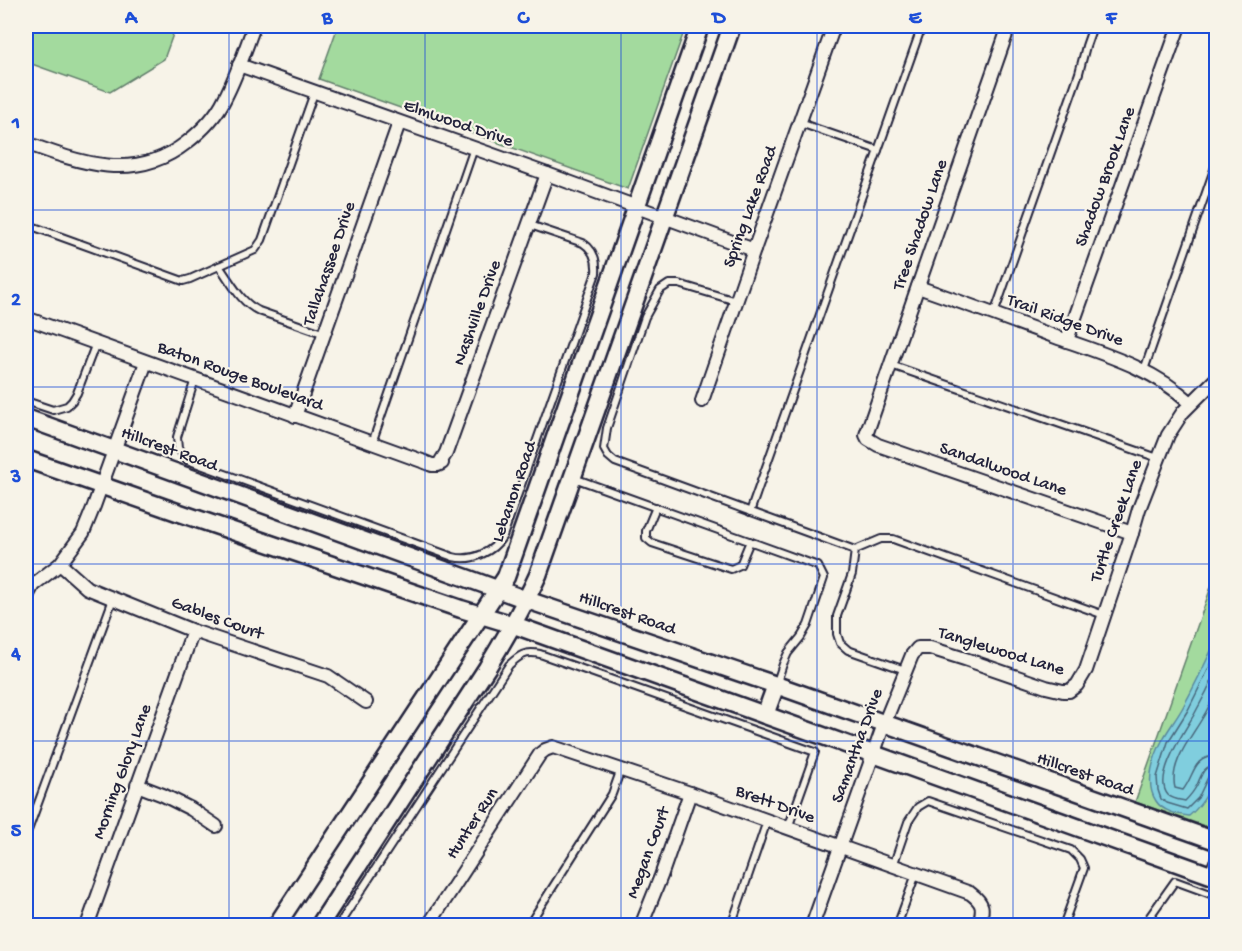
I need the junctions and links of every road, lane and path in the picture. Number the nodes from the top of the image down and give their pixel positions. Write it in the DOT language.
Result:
graph roads {
  1 [pos="254,26"];
  2 [pos="700,26"];
  3 [pos="732,26"];
  4 [pos="834,26"];
  5 [pos="922,26"];
  6 [pos="1009,26"];
  7 [pos="1093,26"];
  8 [pos="1179,26"];
  9 [pos="239,65"];
  10 [pos="314,93"];
  11 [pos="399,123"];
  12 [pos="800,123"];
  13 [pos="26,143"];
  14 [pos="474,148"];
  15 [pos="878,150"];
  16 [pos="1216,164"];
  17 [pos="547,174"];
  18 [pos="636,207"];
  19 [pos="664,217"];
  20 [pos="26,224"];
  21 [pos="530,225"];
  22 [pos="754,250"];
  23 [pos="219,266"];
  24 [pos="918,287"];
  25 [pos="736,301"];
  26 [pos="994,314"];
  27 [pos="26,318"];
  28 [pos="325,334"];
  29 [pos="1067,340"];
  30 [pos="96,344"];
  31 [pos="146,362"];
  32 [pos="891,365"];
  33 [pos="1144,370"];
  34 [pos="1216,379"];
  35 [pos="195,380"];
  36 [pos="26,401"];
  37 [pos="702,401"];
  38 [pos="1191,403"];
  39 [pos="295,416"];
  40 [pos="26,418"];
  41 [pos="866,435"];
  42 [pos="372,443"];
  43 [pos="114,450"];
  44 [pos="1158,458"];
  45 [pos="26,459"];
  46 [pos="442,463"];
  47 [pos="572,477"];
  48 [pos="102,486"];
  49 [pos="656,507"];
  50 [pos="750,512"];
  51 [pos="1132,533"];
  52 [pos="750,541"];
  53 [pos="855,550"];
  54 [pos="60,564"];
  55 [pos="498,589"];
  56 [pos="26,598"];
  57 [pos="112,598"];
  58 [pos="527,600"];
  59 [pos="480,615"];
  60 [pos="1104,615"];
  61 [pos="514,625"];
  62 [pos="193,631"];
  63 [pos="918,648"];
  64 [pos="906,670"];
  65 [pos="776,685"];
  66 [pos="1073,688"];
  67 [pos="366,702"];
  68 [pos="765,715"];
  69 [pos="884,724"];
  70 [pos="553,747"];
  71 [pos="874,754"];
  72 [pos="621,769"];
  73 [pos="137,785"];
  74 [pos="690,793"];
  75 [pos="767,821"];
  76 [pos="216,826"];
  77 [pos="788,828"];
  78 [pos="26,836"];
  79 [pos="1216,841"];
  80 [pos="841,847"];
  81 [pos="893,866"];
  82 [pos="1215,871"];
  83 [pos="916,874"];
  84 [pos="1216,896"];
  85 [pos="87,926"];
  86 [pos="276,926"];
  87 [pos="319,926"];
  88 [pos="338,926"];
  89 [pos="428,926"];
  90 [pos="528,926"];
  91 [pos="641,926"];
  92 [pos="730,926"];
  93 [pos="812,926"];
  94 [pos="897,926"];
  95 [pos="979,926"];
  96 [pos="1063,926"];
  97 [pos="1143,926"];
  1 -- 9 [label="street"];
  2 -- 18 [label="main road, Lebanon Road"];
  3 -- 19 [label="main road"];
  4 -- 12 [label="street, Spring Lake Road"];
  5 -- 15 [label="lane"];
  6 -- 24 [label="street, Tree Shadow Lane"];
  7 -- 26 [label="lane"];
  8 -- 29 [label="street, Shadow Brook Lane"];
  9 -- 10 [label="street, Elmwood Drive"];
  9 -- 13 [label="street"];
  10 -- 11 [label="street, Elmwood Drive"];
  10 -- 23 [label="lane"];
  11 -- 14 [label="street, Elmwood Drive"];
  11 -- 28 [label="street, Tallahassee Drive"];
  12 -- 15 [label="lane"];
  12 -- 22 [label="street, Spring Lake Road"];
  14 -- 17 [label="street, Elmwood Drive"];
  14 -- 42 [label="lane"];
  15 -- 50 [label="lane"];
  16 -- 33 [label="lane"];
  17 -- 18 [label="street, Elmwood Drive"];
  17 -- 21 [label="street, Nashville Drive"];
  18 -- 19 [label="street, Elmwood Drive"];
  18 -- 55 [label="main road, Lebanon Road"];
  19 -- 22 [label="street, Elmwood Drive"];
  19 -- 47 [label="main road"];
  20 -- 23 [label="lane"];
  21 -- 35 [label="lane"];
  21 -- 46 [label="street, Nashville Drive"];
  22 -- 25 [label="street, Spring Lake Road"];
  23 -- 28 [label="lane"];
  24 -- 26 [label="street, Trail Ridge Drive"];
  24 -- 32 [label="street, Tree Shadow Lane"];
  25 -- 37 [label="street, Spring Lake Road"];
  25 -- 50 [label="lane"];
  26 -- 29 [label="street, Trail Ridge Drive"];
  27 -- 30 [label="street, Baton Rouge Boulevard"];
  28 -- 39 [label="street, Tallahassee Drive"];
  29 -- 33 [label="street, Trail Ridge Drive"];
  30 -- 31 [label="street, Baton Rouge Boulevard"];
  30 -- 36 [label="lane"];
  31 -- 35 [label="street, Baton Rouge Boulevard"];
  31 -- 43 [label="street"];
  32 -- 41 [label="street, Tree Shadow Lane"];
  32 -- 44 [label="lane"];
  33 -- 38 [label="street, Trail Ridge Drive"];
  34 -- 38 [label="street, Turtle Creek Lane"];
  35 -- 39 [label="street, Baton Rouge Boulevard"];
  38 -- 44 [label="street, Turtle Creek Lane"];
  39 -- 42 [label="street, Baton Rouge Boulevard"];
  40 -- 43 [label="main road, Hillcrest Road"];
  41 -- 51 [label="street, Sandalwood Lane"];
  42 -- 46 [label="street, Baton Rouge Boulevard"];
  43 -- 48 [label="street"];
  43 -- 55 [label="main road, Hillcrest Road"];
  44 -- 51 [label="street, Turtle Creek Lane"];
  45 -- 48 [label="main road"];
  47 -- 49 [label="lane"];
  47 -- 58 [label="main road"];
  48 -- 54 [label="street"];
  48 -- 59 [label="main road"];
  49 -- 52 [label="lane"];
  49 -- 52 [label="lane"];
  50 -- 53 [label="lane"];
  51 -- 60 [label="street, Turtle Creek Lane"];
  52 -- 65 [label="lane"];
  53 -- 60 [label="lane"];
  53 -- 64 [label="lane"];
  54 -- 56 [label="street"];
  54 -- 57 [label="street, Gables Court"];
  55 -- 58 [label="main road, Hillcrest Road"];
  55 -- 59 [label="main road, Lebanon Road"];
  57 -- 62 [label="street, Gables Court"];
  57 -- 78 [label="lane"];
  58 -- 61 [label="main road"];
  58 -- 65 [label="main road, Hillcrest Road"];
  59 -- 61 [label="main road"];
  59 -- 86 [label="main road, Lebanon Road"];
  60 -- 66 [label="street, Turtle Creek Lane"];
  61 -- 68 [label="main road"];
  61 -- 87 [label="main road"];
  62 -- 67 [label="street, Gables Court"];
  62 -- 73 [label="street, Morning Glory Lane"];
  63 -- 64 [label="street, Samantha Drive"];
  63 -- 66 [label="street, Tanglewood Lane"];
  64 -- 69 [label="street, Samantha Drive"];
  65 -- 68 [label="main road"];
  65 -- 69 [label="main road, Hillcrest Road"];
  68 -- 71 [label="main road"];
  69 -- 71 [label="street, Samantha Drive"];
  69 -- 79 [label="main road, Hillcrest Road"];
  70 -- 72 [label="street, Brett Drive"];
  70 -- 89 [label="street, Hunter Run"];
  71 -- 80 [label="street, Samantha Drive"];
  71 -- 82 [label="main road"];
  72 -- 74 [label="street, Brett Drive"];
  72 -- 90 [label="lane"];
  73 -- 76 [label="street"];
  73 -- 85 [label="street, Morning Glory Lane"];
  74 -- 75 [label="street, Brett Drive"];
  74 -- 91 [label="street, Megan Court"];
  75 -- 77 [label="street, Brett Drive"];
  75 -- 92 [label="lane"];
  77 -- 80 [label="street, Brett Drive"];
  77 -- 88 [label="lane"];
  80 -- 81 [label="street, Brett Drive"];
  80 -- 93 [label="street, Samantha Drive"];
  81 -- 83 [label="street, Brett Drive"];
  81 -- 96 [label="lane"];
  83 -- 94 [label="lane"];
  83 -- 95 [label="street, Brett Drive"];
  84 -- 97 [label="lane"];
}
